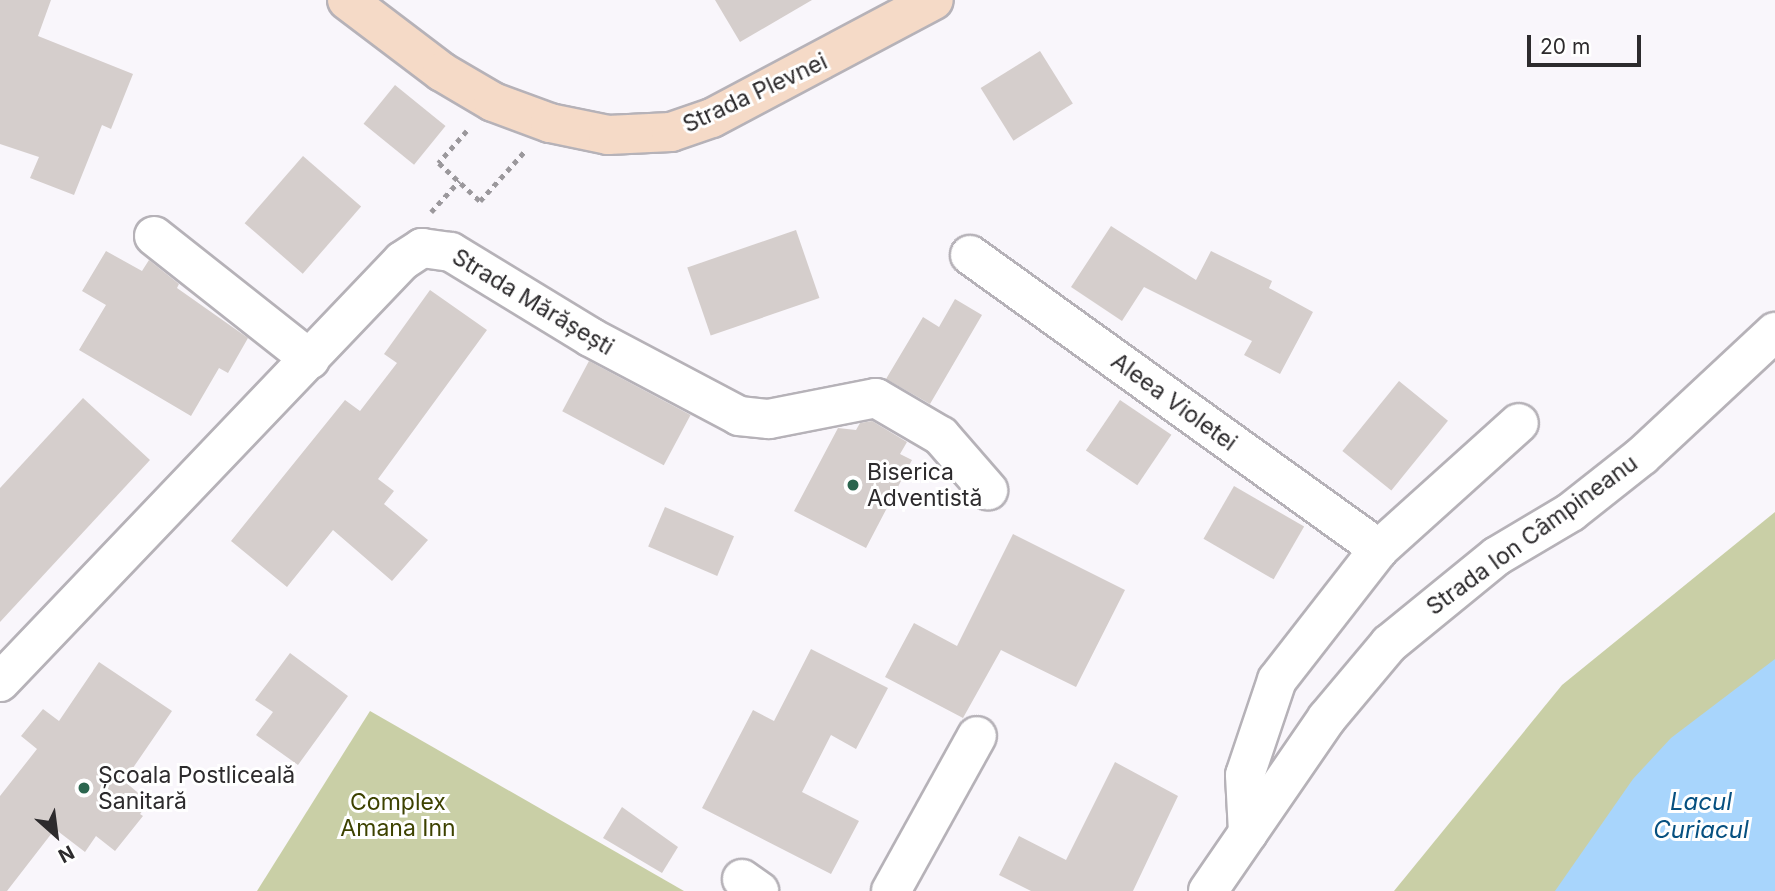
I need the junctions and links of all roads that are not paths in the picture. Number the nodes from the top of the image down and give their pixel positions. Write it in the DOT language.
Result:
graph roads {
  1 [pos="347,0"];
  2 [pos="934,0"];
  3 [pos="154,236"];
  4 [pos="970,255"];
  5 [pos="1775,332"];
  6 [pos="310,359"];
  7 [pos="1519,423"];
  8 [pos="988,489"];
  9 [pos="1379,549"];
  10 [pos="0,682"];
  11 [pos="977,736"];
  12 [pos="1248,833"];
  13 [pos="891,891"];
  14 [pos="1208,891"];
  1 -- 2 [label="main road, Strada Plevnei"];
  3 -- 6 [label="street"];
  4 -- 9 [label="street, Aleea Violetei"];
  5 -- 12 [label="street, Strada Ion Câmpineanu"];
  6 -- 8 [label="street, Strada Mărășești"];
  6 -- 10 [label="street, Strada Mărășești"];
  7 -- 9 [label="street"];
  9 -- 12 [label="street"];
  11 -- 13 [label="street"];
  12 -- 14 [label="street, Strada Ion Câmpineanu"];
}
